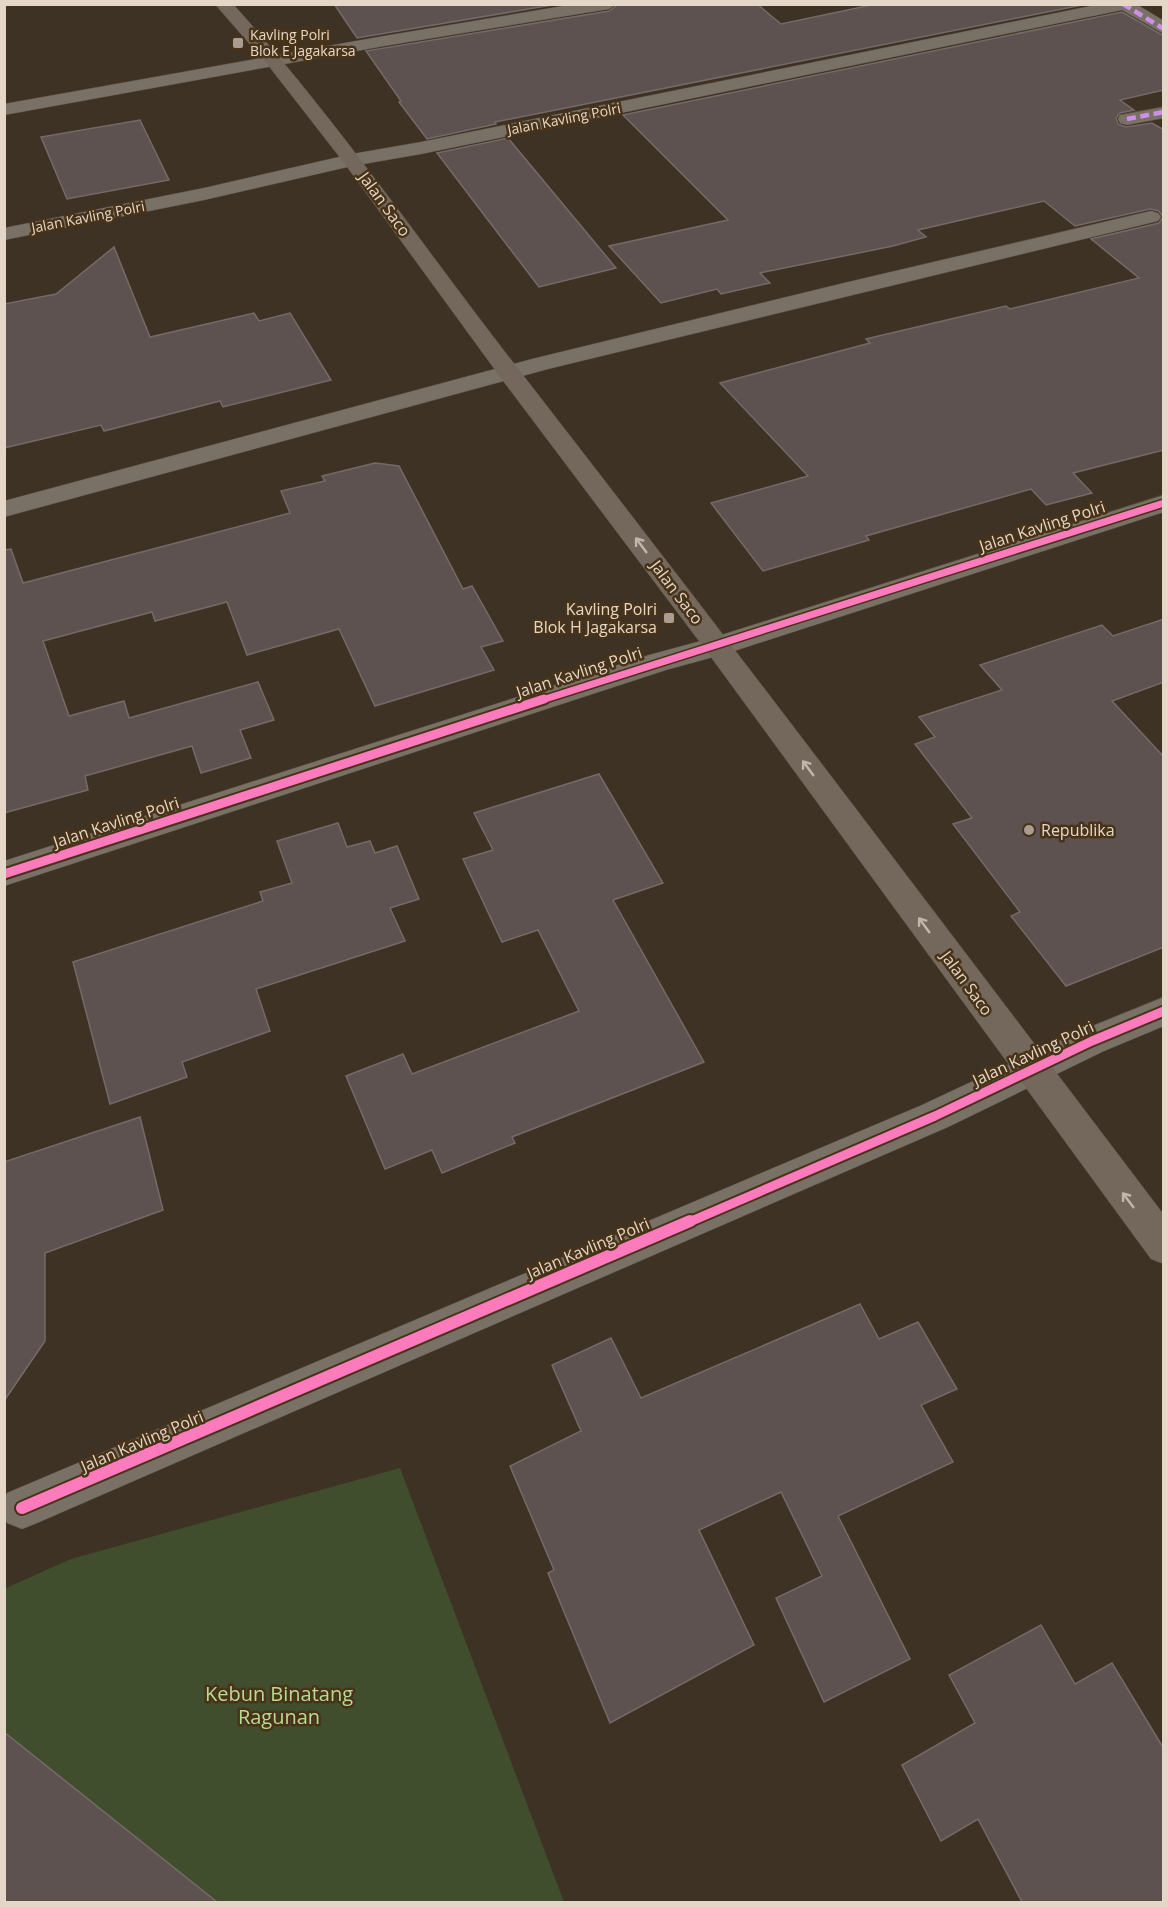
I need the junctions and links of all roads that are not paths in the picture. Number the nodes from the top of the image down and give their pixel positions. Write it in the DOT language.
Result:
graph roads {
  1 [pos="223,4"];
  2 [pos="609,4"];
  3 [pos="1123,5"];
  4 [pos="1164,29"];
  5 [pos="274,61"];
  6 [pos="4,110"];
  7 [pos="1164,112"];
  8 [pos="1127,119"];
  9 [pos="352,160"];
  10 [pos="1151,217"];
  11 [pos="4,234"];
  12 [pos="509,373"];
  13 [pos="1164,503"];
  14 [pos="4,509"];
  15 [pos="718,646"];
  16 [pos="4,874"];
  17 [pos="1164,1011"];
  18 [pos="1031,1070"];
  19 [pos="1164,1246"];
  20 [pos="22,1508"];
  1 -- 5 [label="main road, Jalan Saco"];
  2 -- 5 [label="street"];
  3 -- 4 [label="street, Jalan Kavling Polri"];
  3 -- 9 [label="street, Jalan Kavling Polri"];
  5 -- 6 [label="street"];
  5 -- 9 [label="main road, Jalan Saco"];
  7 -- 8 [label="street"];
  9 -- 11 [label="street, Jalan Kavling Polri"];
  9 -- 12 [label="main road, Jalan Saco"];
  10 -- 12 [label="street"];
  12 -- 14 [label="street"];
  15 -- 12 [label="main road, Jalan Saco, one-way"];
  13 -- 15 [label="street, Jalan Kavling Polri"];
  15 -- 16 [label="street, Jalan Kavling Polri"];
  18 -- 15 [label="main road, Jalan Saco, one-way"];
  17 -- 18 [label="street, Jalan Kavling Polri"];
  19 -- 18 [label="main road, Jalan Saco, one-way"];
  18 -- 20 [label="street, Jalan Kavling Polri"];
}
